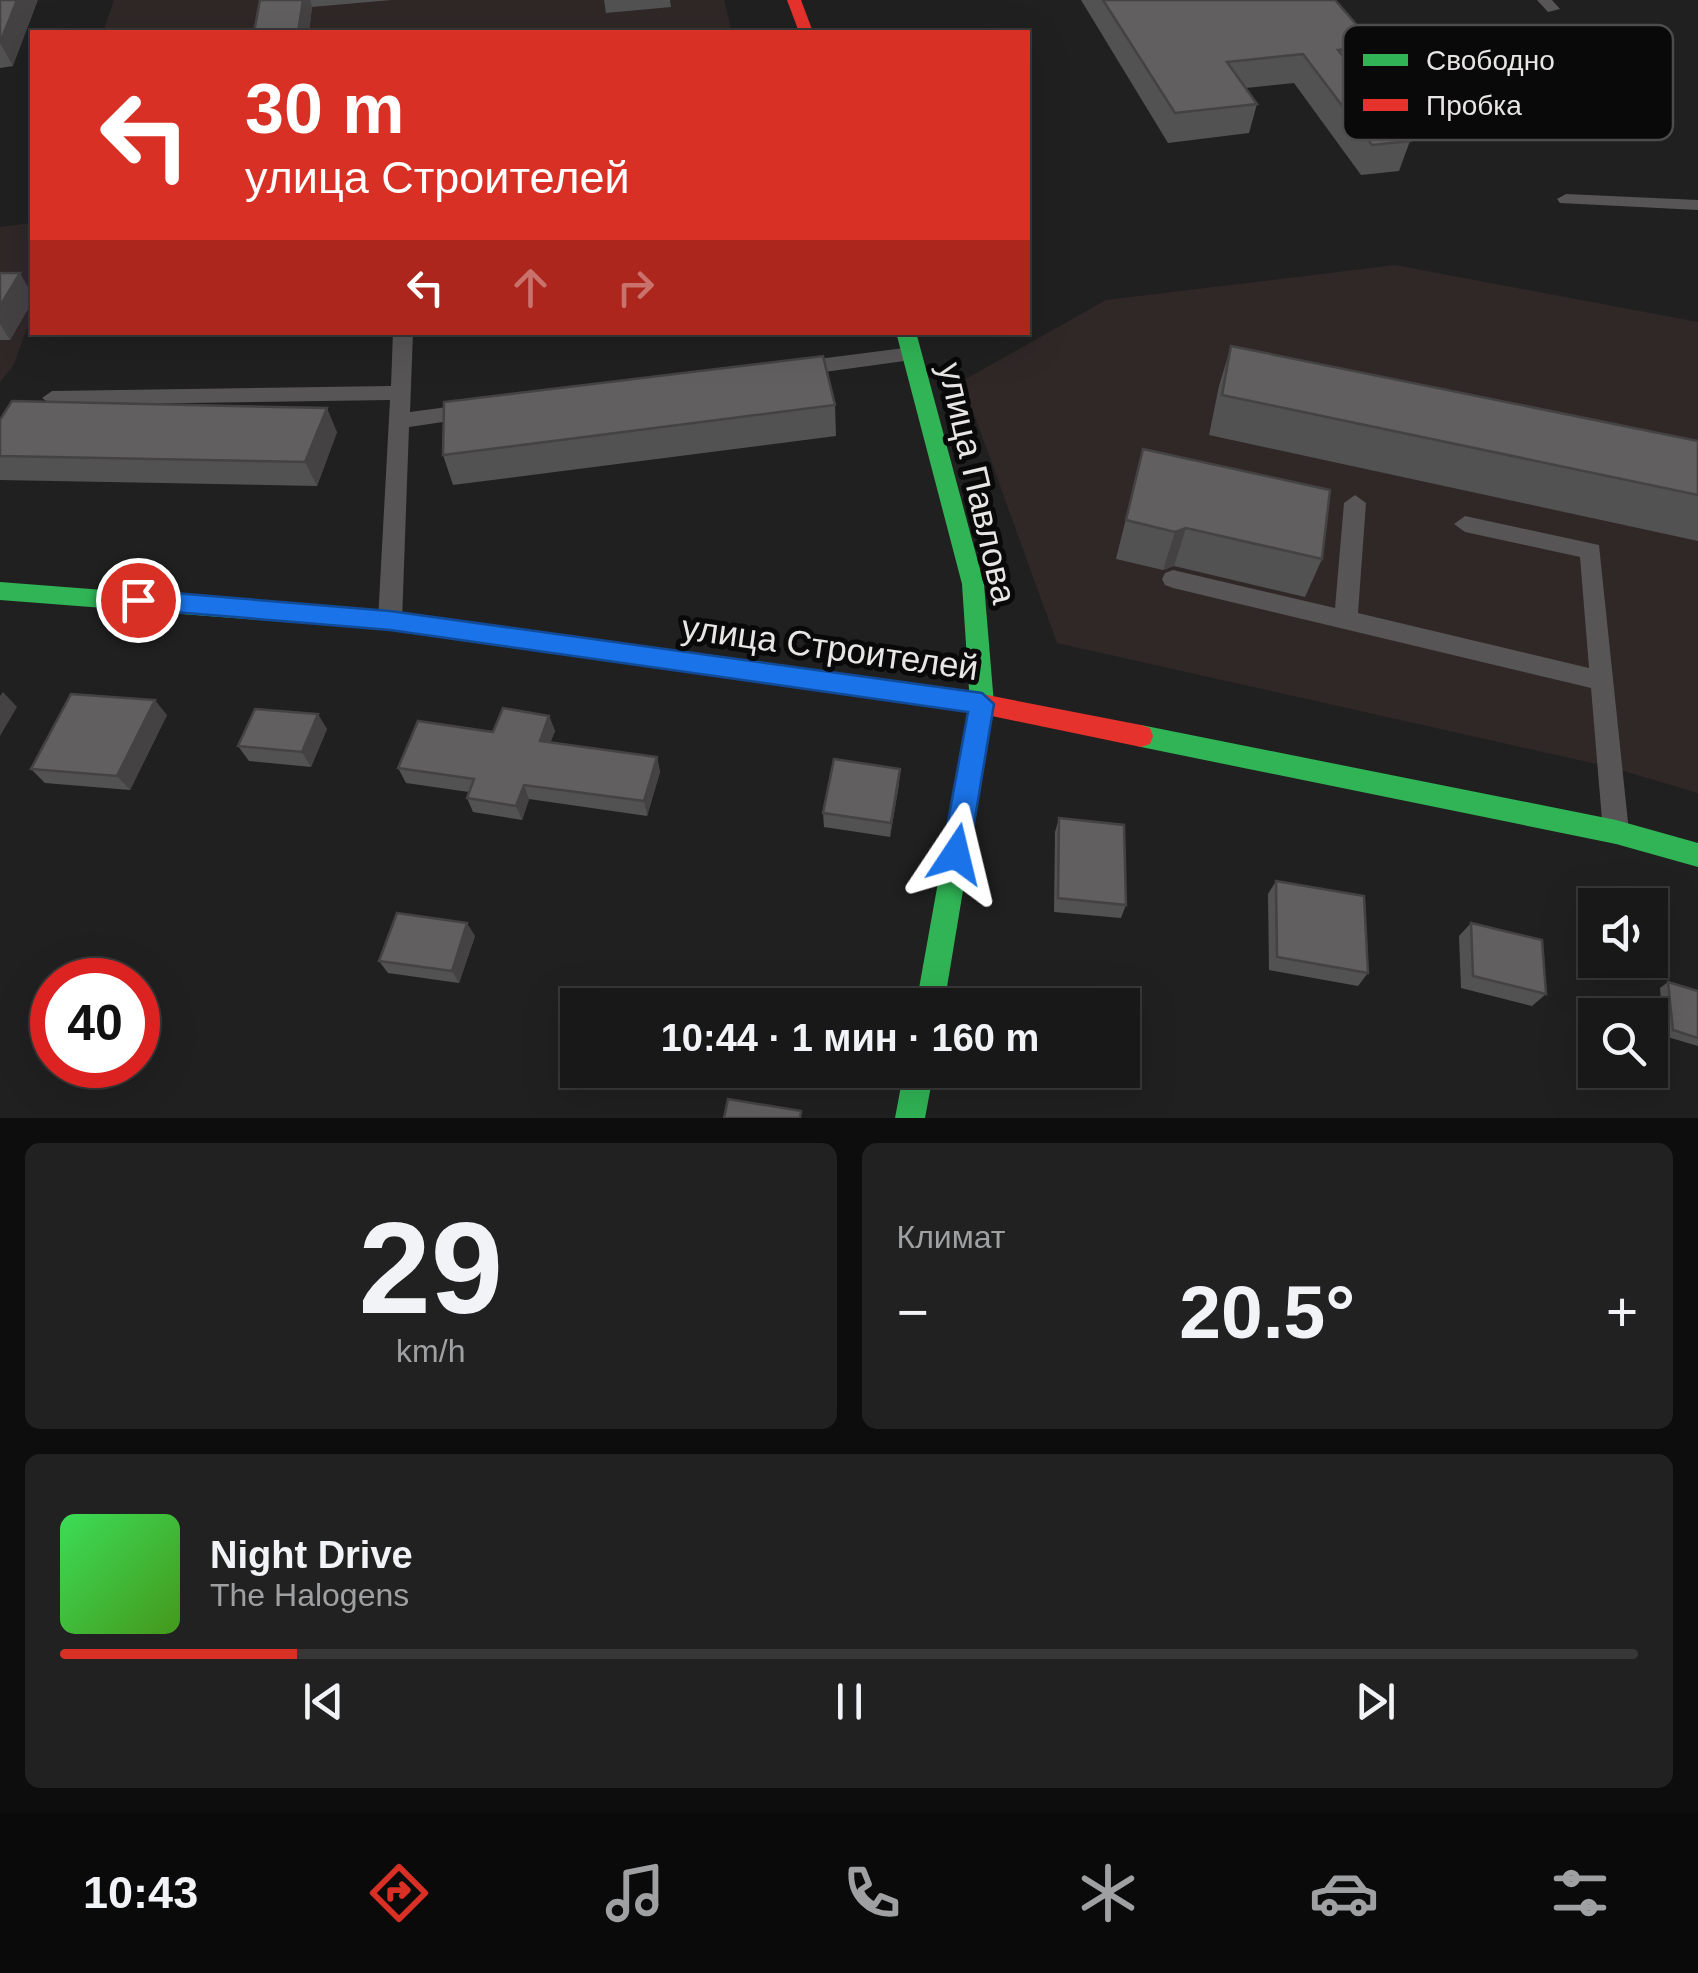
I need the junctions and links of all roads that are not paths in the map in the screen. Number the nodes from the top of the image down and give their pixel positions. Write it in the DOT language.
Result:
graph roads {
  1 [pos="794,0"];
  2 [pos="805,30"];
  3 [pos="1566,199"];
  4 [pos="1698,205"];
  5 [pos="403,335"];
  6 [pos="909,343"];
  7 [pos="774,372"];
  8 [pos="400,392"];
  9 [pos="52,398"];
  10 [pos="498,408"];
  11 [pos="400,420"];
  12 [pos="1355,503"];
  13 [pos="1465,524"];
  14 [pos="1173,579"];
  15 [pos="0,592"];
  16 [pos="1346,620"];
  17 [pos="390,621"];
  18 [pos="1603,681"];
  19 [pos="982,704"];
  20 [pos="1616,832"];
  21 [pos="1698,855"];
  22 [pos="933,988"];
  23 [pos="915,1088"];
  24 [pos="910,1118"];
  1 -- 2 [label="street"];
  3 -- 4 [label="lane"];
  5 -- 8 [label="lane"];
  6 -- 7 [label="lane"];
  6 -- 19 [label="street, улица Павлова"];
  8 -- 9 [label="lane"];
  8 -- 11 [label="lane"];
  10 -- 11 [label="lane"];
  11 -- 17 [label="lane"];
  12 -- 16 [label="lane"];
  13 -- 18 [label="lane"];
  14 -- 16 [label="lane"];
  15 -- 17 [label="street, улица Строителей"];
  16 -- 18 [label="lane"];
  17 -- 19 [label="street, улица Строителей"];
  18 -- 20 [label="lane"];
  19 -- 20 [label="street, улица Строителей"];
  19 -- 22 [label="street, улица Павлова"];
  20 -- 21 [label="street, улица Строителей"];
  23 -- 24 [label="street"];
}
